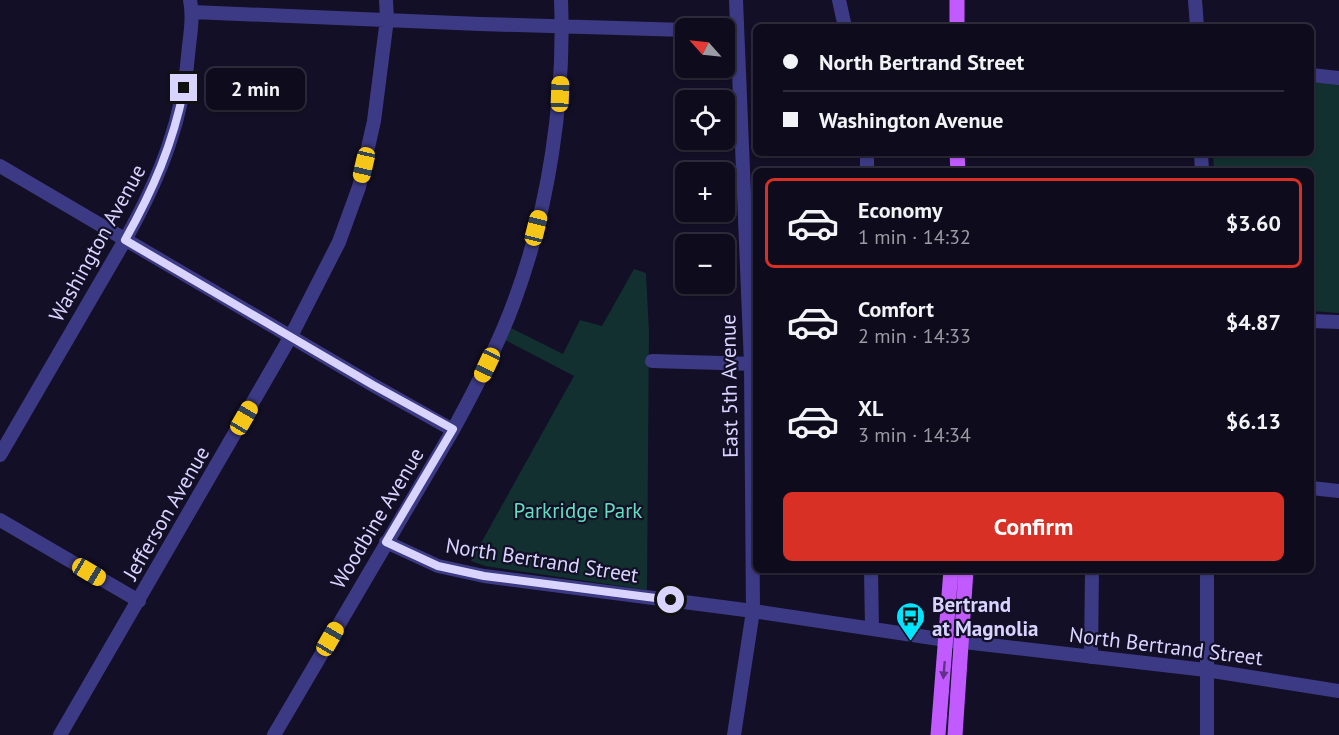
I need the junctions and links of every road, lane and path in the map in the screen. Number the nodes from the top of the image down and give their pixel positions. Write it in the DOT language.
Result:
graph roads {
  1 [pos="386,0"];
  2 [pos="561,0"];
  3 [pos="735,0"];
  4 [pos="839,0"];
  5 [pos="957,0"];
  6 [pos="1195,0"];
  7 [pos="191,6"];
  8 [pos="732,18"];
  9 [pos="387,19"];
  10 [pos="844,24"];
  11 [pos="957,24"];
  12 [pos="1197,24"];
  13 [pos="562,26"];
  14 [pos="675,30"];
  15 [pos="1314,75"];
  16 [pos="733,78"];
  17 [pos="1339,78"];
  18 [pos="0,166"];
  19 [pos="125,240"];
  20 [pos="1314,321"];
  21 [pos="1339,322"];
  22 [pos="291,336"];
  23 [pos="753,350"];
  24 [pos="652,361"];
  25 [pos="753,364"];
  26 [pos="453,429"];
  27 [pos="0,455"];
  28 [pos="1314,488"];
  29 [pos="1339,491"];
  30 [pos="0,520"];
  31 [pos="386,542"];
  32 [pos="753,573"];
  33 [pos="872,573"];
  34 [pos="951,573"];
  35 [pos="966,573"];
  36 [pos="1092,573"];
  37 [pos="1206,573"];
  38 [pos="139,601"];
  39 [pos="753,611"];
  40 [pos="872,628"];
  41 [pos="946,640"];
  42 [pos="963,641"];
  43 [pos="1091,657"];
  44 [pos="1206,670"];
  45 [pos="1339,691"];
  46 [pos="60,735"];
  47 [pos="274,735"];
  48 [pos="734,735"];
  49 [pos="938,735"];
  50 [pos="955,735"];
  51 [pos="1207,735"];
  1 -- 9 [label="street, Jefferson Avenue"];
  2 -- 13 [label="street, Woodbine Avenue"];
  3 -- 8 [label="street, East 5th Avenue"];
  4 -- 10 [label="street"];
  5 -- 11 [label="main road"];
  6 -- 12 [label="street"];
  7 -- 9 [label="street"];
  7 -- 19 [label="street, Washington Avenue"];
  9 -- 13 [label="street"];
  9 -- 22 [label="street, Jefferson Avenue"];
  13 -- 14 [label="street"];
  13 -- 26 [label="street, Woodbine Avenue"];
  15 -- 17 [label="street"];
  16 -- 23 [label="street, East 5th Avenue"];
  18 -- 19 [label="street"];
  19 -- 22 [label="street"];
  19 -- 27 [label="street, Washington Avenue"];
  20 -- 21 [label="street"];
  22 -- 26 [label="street"];
  22 -- 38 [label="street, Jefferson Avenue"];
  24 -- 25 [label="street"];
  26 -- 31 [label="street, Woodbine Avenue"];
  28 -- 29 [label="street"];
  30 -- 38 [label="street"];
  31 -- 39 [label="street, North Bertrand Street"];
  31 -- 47 [label="street, Woodbine Avenue"];
  32 -- 39 [label="street, East 5th Avenue"];
  33 -- 40 [label="street"];
  34 -- 41 [label="main road"];
  35 -- 42 [label="main road"];
  36 -- 43 [label="street"];
  37 -- 44 [label="street"];
  38 -- 46 [label="street, Jefferson Avenue"];
  39 -- 40 [label="street, North Bertrand Street"];
  39 -- 48 [label="street, East 5th Avenue"];
  40 -- 41 [label="street, North Bertrand Street"];
  41 -- 42 [label="street, North Bertrand Street"];
  41 -- 49 [label="main road, one-way"];
  42 -- 43 [label="street, North Bertrand Street"];
  42 -- 50 [label="main road"];
  43 -- 44 [label="street, North Bertrand Street"];
  44 -- 45 [label="street, North Bertrand Street"];
  44 -- 51 [label="street"];
}
